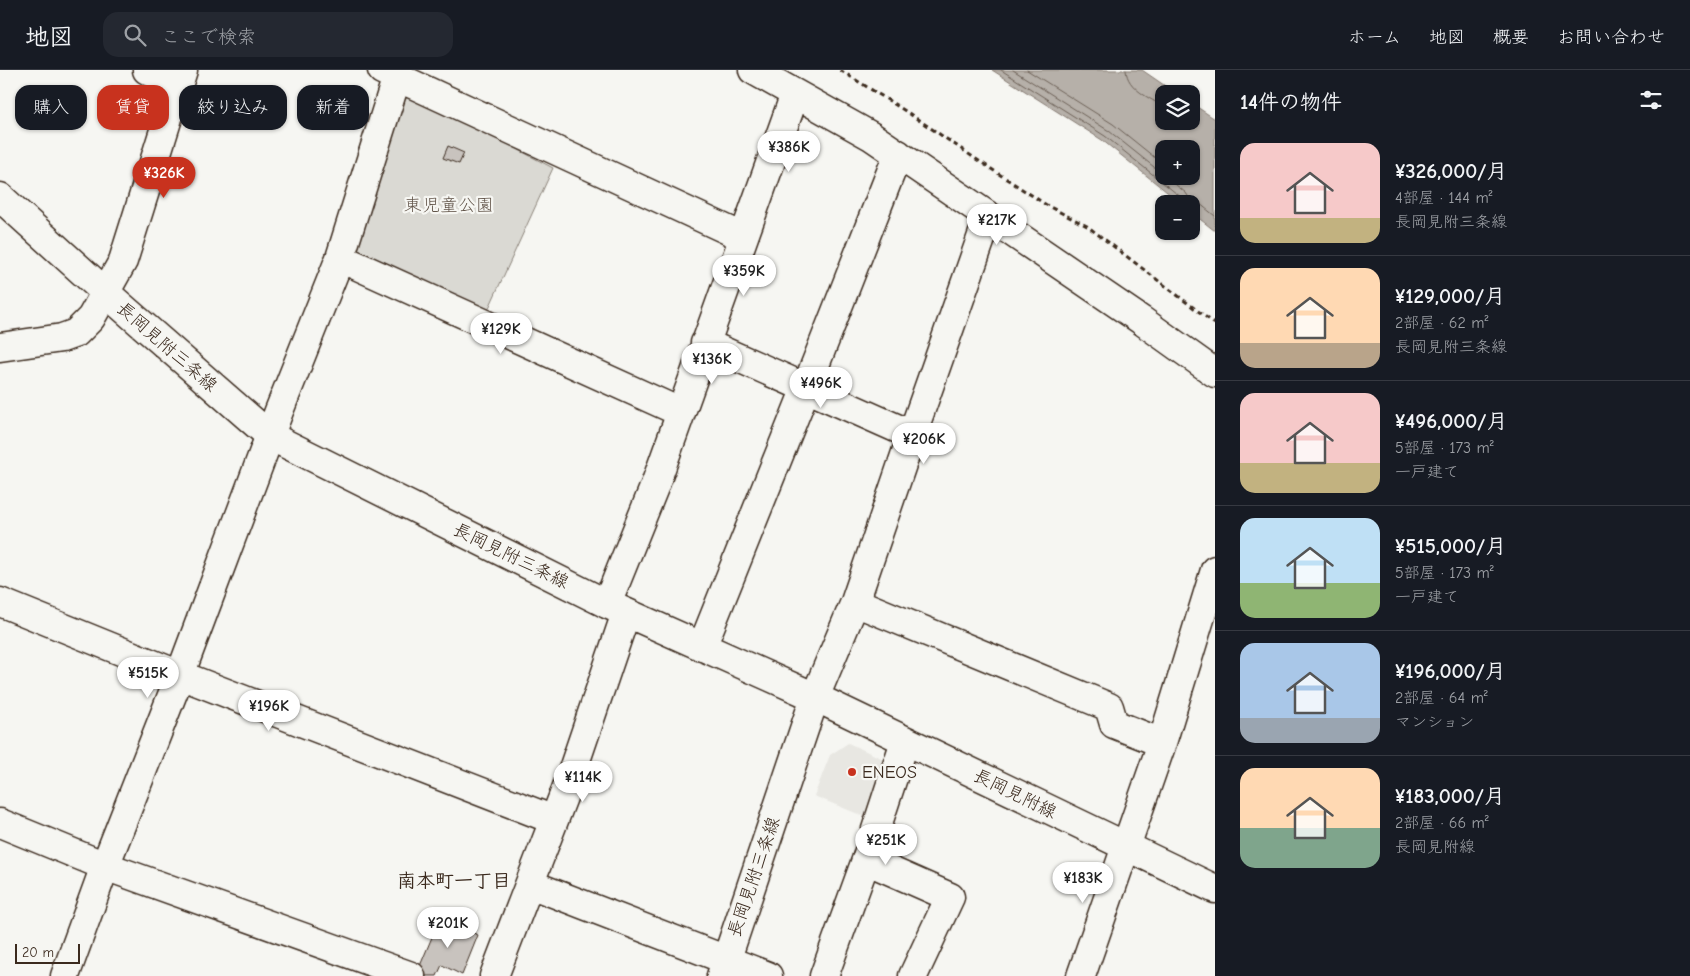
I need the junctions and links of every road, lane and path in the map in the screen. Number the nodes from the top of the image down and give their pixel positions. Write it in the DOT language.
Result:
graph roads {
  1 [pos="147,70"];
  2 [pos="753,70"];
  3 [pos="840,70"];
  4 [pos="392,72"];
  5 [pos="180,77"];
  6 [pos="795,94"];
  7 [pos="898,154"];
  8 [pos="0,197"];
  9 [pos="989,216"];
  10 [pos="743,237"];
  11 [pos="340,258"];
  12 [pos="105,292"];
  13 [pos="1215,324"];
  14 [pos="705,343"];
  15 [pos="0,347"];
  16 [pos="1215,373"];
  17 [pos="806,388"];
  18 [pos="680,412"];
  19 [pos="912,434"];
  20 [pos="270,436"];
  21 [pos="1215,570"];
  22 [pos="0,602"];
  23 [pos="855,602"];
  24 [pos="616,608"];
  25 [pos="702,646"];
  26 [pos="180,675"];
  27 [pos="815,697"];
  28 [pos="905,741"];
  29 [pos="1162,744"];
  30 [pos="554,820"];
  31 [pos="0,823"];
  32 [pos="1126,847"];
  33 [pos="866,860"];
  34 [pos="105,866"];
  35 [pos="530,884"];
  36 [pos="1215,889"];
  37 [pos="724,968"];
  38 [pos="65,976"];
  39 [pos="411,976"];
  40 [pos="494,976"];
  41 [pos="768,976"];
  42 [pos="824,976"];
  43 [pos="913,976"];
  44 [pos="1081,976"];
  1 -- 5 [label="street"];
  2 -- 6 [label="street"];
  3 -- 13 [label="path"];
  4 -- 10 [label="street"];
  4 -- 11 [label="street"];
  5 -- 12 [label="street"];
  6 -- 7 [label="street"];
  6 -- 10 [label="street"];
  7 -- 9 [label="street"];
  7 -- 17 [label="street"];
  8 -- 12 [label="street, 長岡見附三条線"];
  9 -- 16 [label="street"];
  9 -- 19 [label="street"];
  10 -- 14 [label="street"];
  11 -- 18 [label="street"];
  11 -- 20 [label="street"];
  12 -- 15 [label="street"];
  12 -- 20 [label="street, 長岡見附三条線"];
  14 -- 17 [label="street"];
  14 -- 18 [label="street"];
  17 -- 19 [label="street"];
  17 -- 25 [label="street"];
  18 -- 24 [label="street"];
  19 -- 23 [label="street"];
  20 -- 24 [label="street, 長岡見附三条線"];
  20 -- 26 [label="street"];
  21 -- 29 [label="street"];
  22 -- 26 [label="street"];
  23 -- 27 [label="street"];
  23 -- 29 [label="street"];
  24 -- 25 [label="street, 長岡見附三条線"];
  24 -- 30 [label="street"];
  25 -- 27 [label="street, 長岡見附三条線"];
  26 -- 30 [label="street"];
  26 -- 34 [label="street"];
  27 -- 28 [label="street, 長岡見附線"];
  27 -- 37 [label="street, 長岡見附三条線"];
  28 -- 32 [label="street, 長岡見附線"];
  28 -- 33 [label="street"];
  29 -- 32 [label="street"];
  30 -- 35 [label="street"];
  31 -- 34 [label="street"];
  32 -- 36 [label="street, 長岡見附線"];
  32 -- 44 [label="street"];
  33 -- 42 [label="street"];
  33 -- 43 [label="street"];
  34 -- 38 [label="street"];
  34 -- 39 [label="street"];
  35 -- 37 [label="street"];
  35 -- 40 [label="street"];
  37 -- 41 [label="street"];
}
